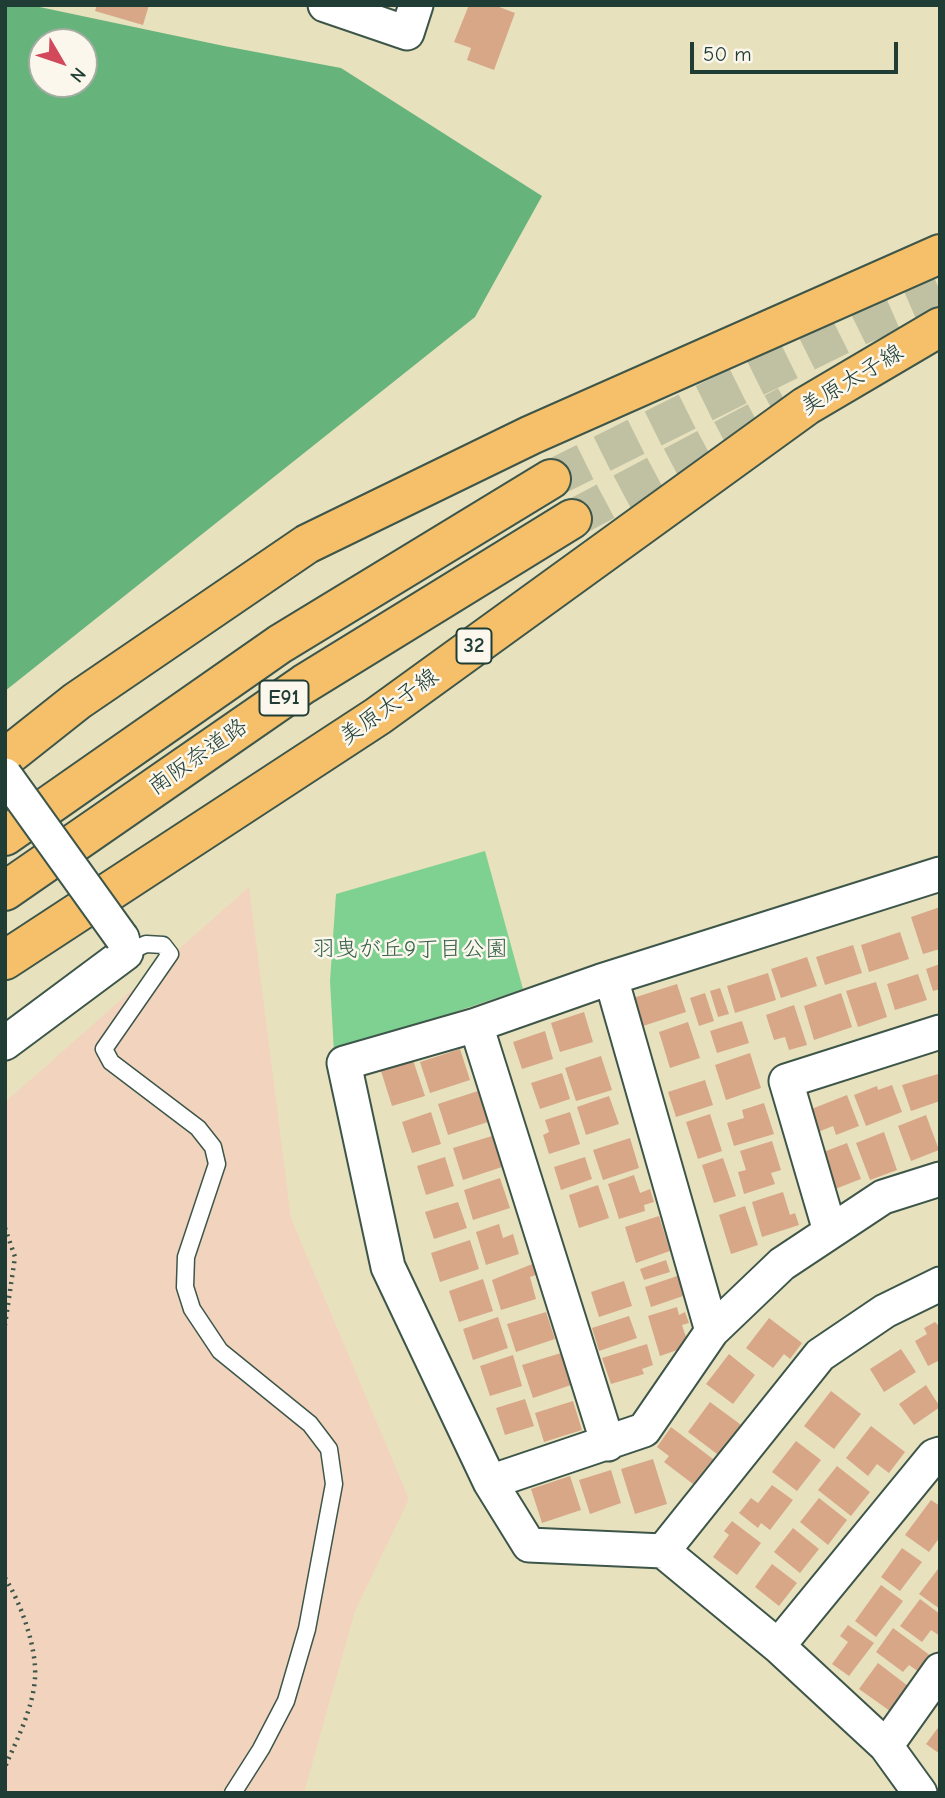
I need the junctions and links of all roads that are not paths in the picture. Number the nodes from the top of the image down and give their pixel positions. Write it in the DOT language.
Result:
graph roads {
  1 [pos="325,5"];
  2 [pos="416,5"];
  3 [pos="940,254"];
  4 [pos="940,327"];
  5 [pos="551,479"];
  6 [pos="572,519"];
  7 [pos="5,758"];
  8 [pos="5,775"];
  9 [pos="5,836"];
  10 [pos="940,874"];
  11 [pos="5,891"];
  12 [pos="124,946"];
  13 [pos="5,960"];
  14 [pos="611,978"];
  15 [pos="476,1025"];
  16 [pos="940,1032"];
  17 [pos="5,1043"];
  18 [pos="940,1179"];
  19 [pos="830,1231"];
  20 [pos="940,1284"];
  21 [pos="712,1331"];
  22 [pos="608,1444"];
  23 [pos="940,1454"];
  24 [pos="490,1482"];
  25 [pos="663,1551"];
  26 [pos="778,1646"];
  27 [pos="940,1670"];
  28 [pos="886,1746"];
  29 [pos="233,1793"];
  30 [pos="920,1793"];
  1 -- 2 [label="street"];
  3 -- 7 [label="main road"];
  4 -- 13 [label="main road, 美原太子線 / 32"];
  5 -- 9 [label="main road, 南阪奈道路 / E91"];
  6 -- 11 [label="main road, 南阪奈道路 / E91"];
  8 -- 12 [label="street, bridge"];
  10 -- 14 [label="street"];
  12 -- 17 [label="street"];
  12 -- 29 [label="lane"];
  14 -- 15 [label="street"];
  14 -- 21 [label="street"];
  15 -- 22 [label="street"];
  15 -- 24 [label="street"];
  16 -- 19 [label="street"];
  18 -- 19 [label="street"];
  19 -- 21 [label="street"];
  20 -- 25 [label="street"];
  21 -- 22 [label="street"];
  22 -- 24 [label="street"];
  23 -- 26 [label="street"];
  24 -- 25 [label="street"];
  25 -- 26 [label="street"];
  26 -- 28 [label="street"];
  27 -- 28 [label="street"];
  28 -- 30 [label="street"];
}
